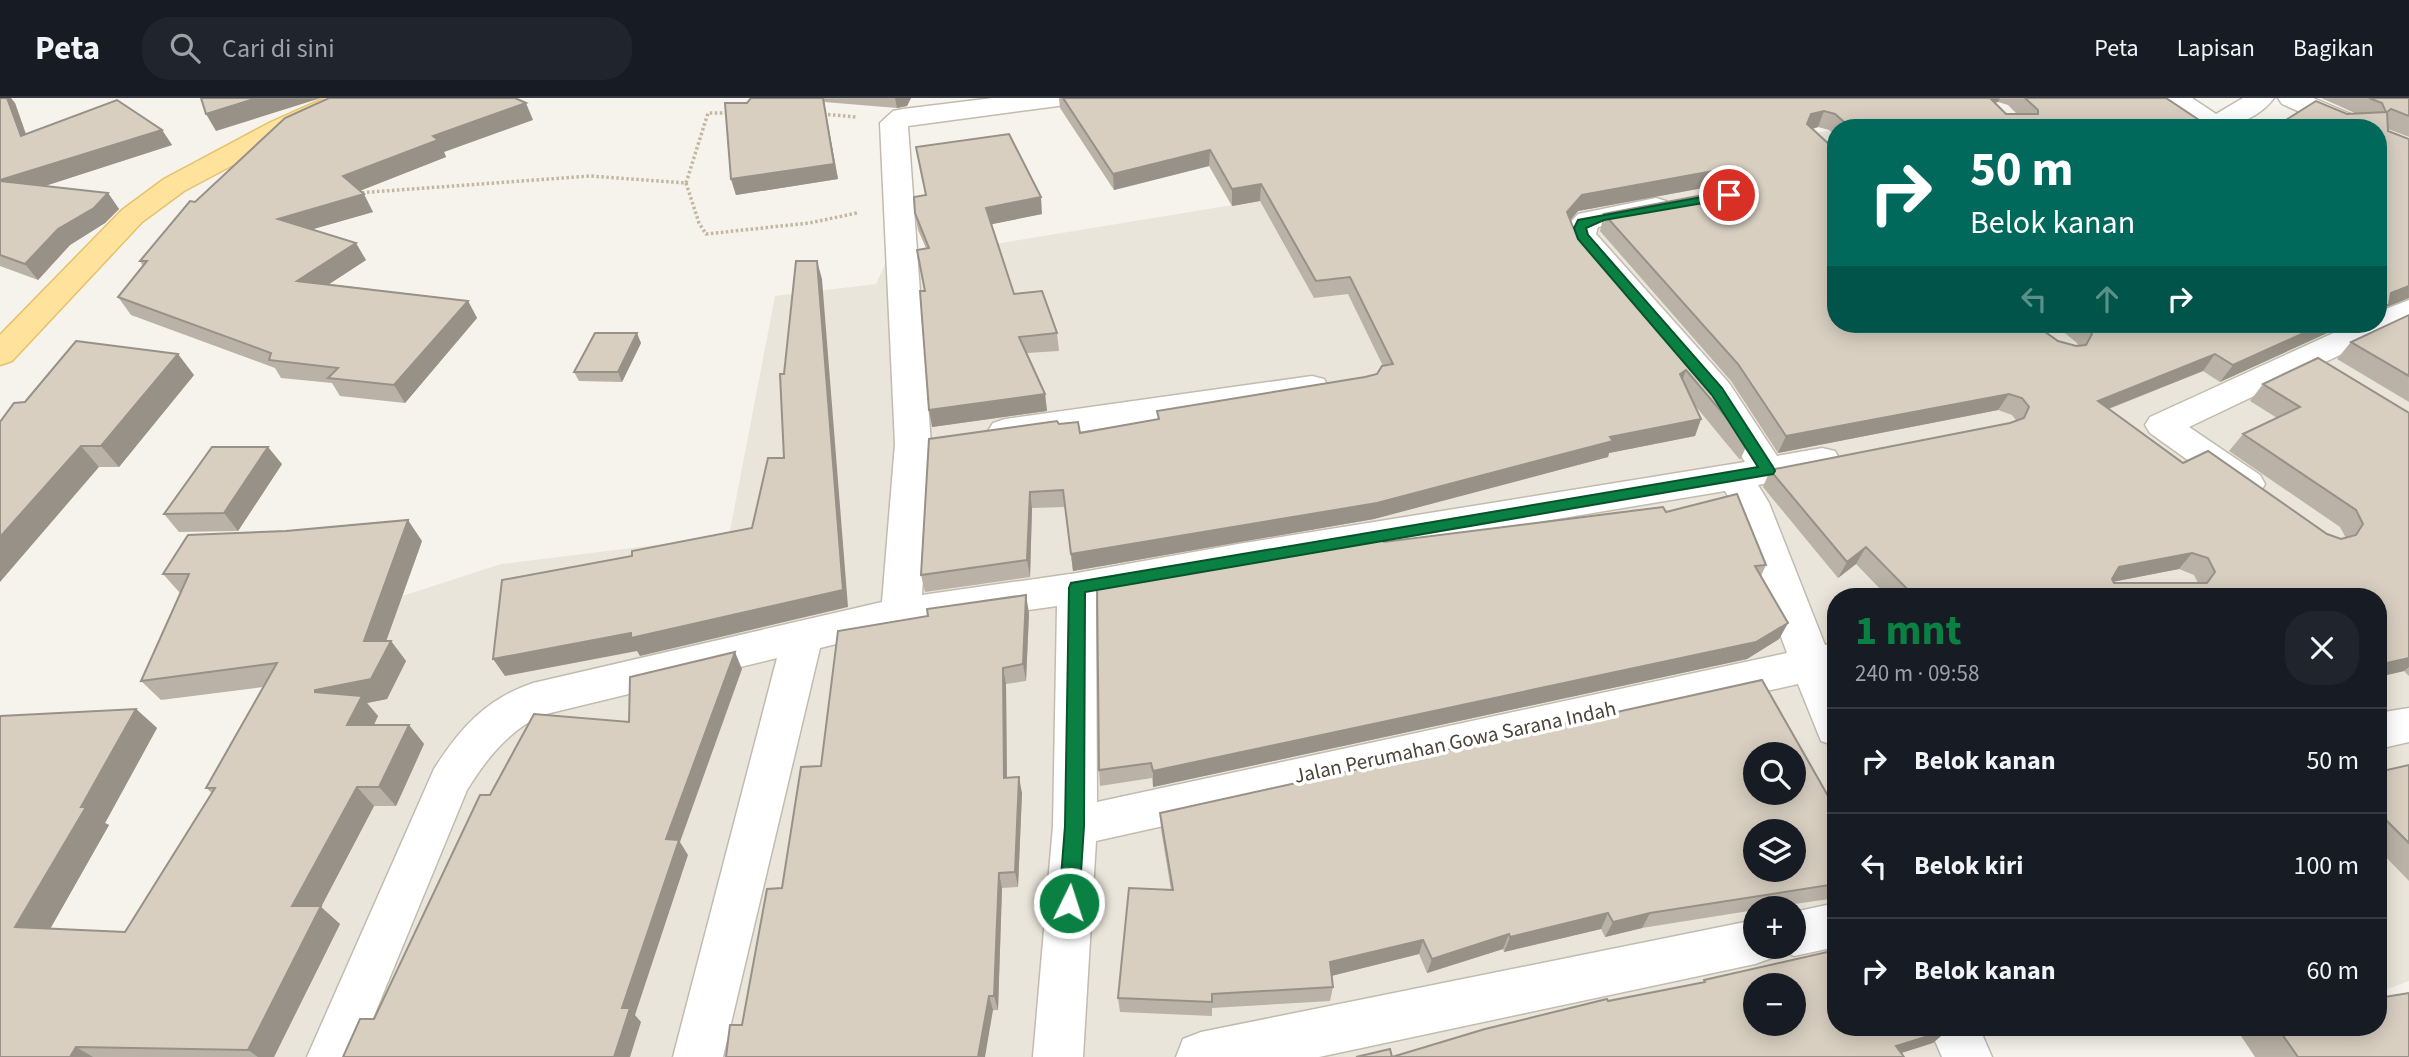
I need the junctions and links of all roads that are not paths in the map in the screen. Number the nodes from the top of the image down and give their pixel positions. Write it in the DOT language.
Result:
graph roads {
  1 [pos="348,98"];
  2 [pos="1058,98"];
  3 [pos="2174,98"];
  4 [pos="2261,98"];
  5 [pos="2291,98"];
  6 [pos="2202,119"];
  7 [pos="2228,119"];
  8 [pos="2339,119"];
  9 [pos="1680,204"];
  10 [pos="2409,310"];
  11 [pos="2387,320"];
  12 [pos="2359,333"];
  13 [pos="0,354"];
  14 [pos="2305,358"];
  15 [pos="2339,379"];
  16 [pos="1349,382"];
  17 [pos="980,435"];
  18 [pos="1863,452"];
  19 [pos="1751,474"];
  20 [pos="2272,501"];
  21 [pos="1077,588"];
  22 [pos="901,613"];
  23 [pos="803,638"];
  24 [pos="1824,662"];
  25 [pos="2409,725"];
  26 [pos="2387,729"];
  27 [pos="1074,826"];
  28 [pos="1827,927"];
  29 [pos="1806,931"];
  30 [pos="1743,944"];
  31 [pos="1958,1036"];
  32 [pos="332,1057"];
  33 [pos="698,1057"];
  34 [pos="1058,1057"];
  35 [pos="1201,1057"];
  36 [pos="1967,1057"];
  1 -- 13 [label="main road"];
  2 -- 22 [label="street"];
  3 -- 6 [label="street"];
  4 -- 7 [label="street"];
  5 -- 8 [label="street"];
  9 -- 19 [label="street"];
  10 -- 11 [label="street"];
  12 -- 14 [label="street"];
  14 -- 15 [label="street"];
  14 -- 20 [label="street"];
  16 -- 17 [label="street"];
  18 -- 19 [label="street"];
  19 -- 21 [label="street"];
  19 -- 24 [label="street"];
  21 -- 22 [label="street"];
  21 -- 27 [label="street"];
  22 -- 23 [label="street"];
  23 -- 32 [label="street"];
  23 -- 33 [label="street"];
  24 -- 27 [label="street, Jalan Perumahan Gowa Sarana Indah"];
  25 -- 26 [label="street"];
  27 -- 34 [label="street"];
  28 -- 29 [label="street"];
  30 -- 35 [label="street"];
  31 -- 36 [label="street"];
}
